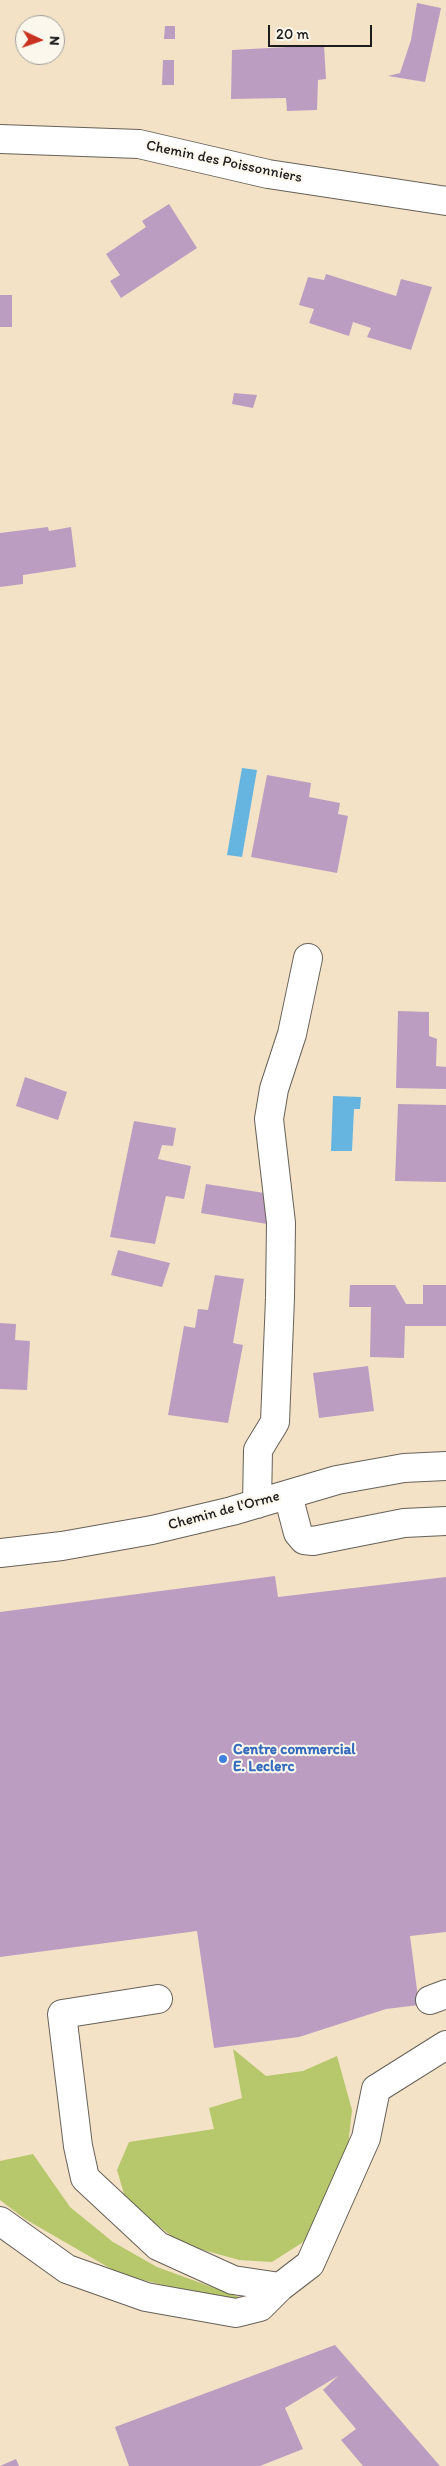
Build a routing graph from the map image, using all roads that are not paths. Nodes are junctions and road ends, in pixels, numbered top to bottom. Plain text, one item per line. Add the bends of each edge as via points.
1 (0, 139) edge
2 (446, 201) edge
3 (308, 958) dead end
4 (446, 1466) edge
5 (288, 1494) junction
6 (257, 1504) junction
7 (446, 1521) edge
8 (0, 1553) edge
9 (158, 2000) dead end
10 (446, 2045) edge
11 (0, 2221) edge
12 (280, 2287) junction

1 - 2 street, Chemin des Poissonniers via 140,144 268,174
3 - 6 street via 269,1119 280,1223 280,1298 275,1422 258,1450
4 - 5 street, Chemin de l'Orme via 404,1468 336,1480
5 - 6 street, Chemin de l'Orme
5 - 7 street via 298,1533 304,1540 404,1523
6 - 8 street, Chemin de l'Orme via 152,1530
9 - 12 street via 62,2014 85,2178 158,2246 233,2280
10 - 12 street via 376,2088 366,2138 310,2264
11 - 12 street via 67,2269 146,2297 236,2313 260,2307

